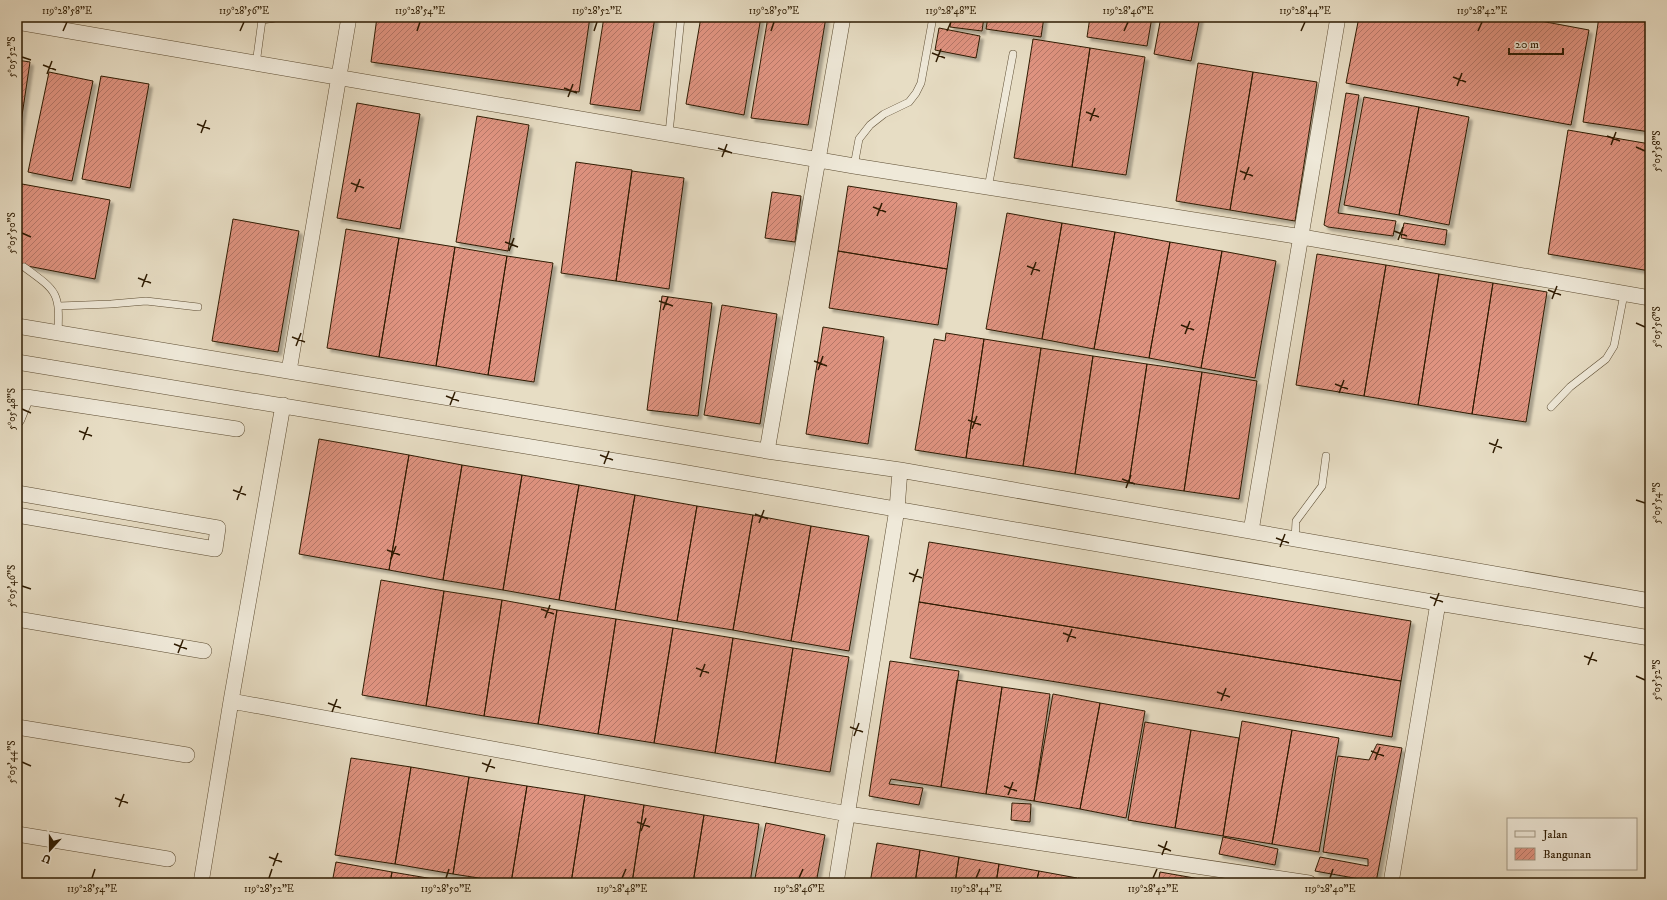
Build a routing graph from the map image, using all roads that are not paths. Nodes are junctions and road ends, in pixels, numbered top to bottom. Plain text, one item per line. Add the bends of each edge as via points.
1 (282, 17) edge
2 (349, 17) edge
3 (681, 17) edge
4 (843, 17) edge
5 (933, 17) edge
6 (1338, 17) edge
7 (259, 19) edge
8 (17, 22) edge
9 (1013, 54) dead end
10 (256, 64) junction
11 (339, 78) junction
12 (669, 133) junction
13 (819, 160) junction
14 (854, 166) junction
15 (988, 188) junction
16 (1302, 237) junction
17 (24, 267) dead end
18 (1624, 294) junction
19 (1650, 298) edge
20 (59, 306) junction
21 (198, 307) dead end
22 (17, 326) edge
23 (58, 333) junction
24 (17, 362) edge
25 (289, 372) junction
26 (283, 405) junction
27 (1551, 406) dead end
28 (17, 419) edge
29 (237, 429) dead end
30 (767, 452) junction
31 (1326, 456) dead end
32 (900, 470) junction
33 (17, 493) edge
34 (897, 509) junction
35 (17, 516) edge
36 (1251, 531) junction
37 (1295, 540) junction
38 (1650, 601) edge
39 (1438, 603) junction
40 (17, 619) edge
41 (1650, 638) edge
42 (204, 651) dead end
43 (230, 701) junction
44 (17, 727) edge
45 (186, 755) dead end
46 (848, 814) junction
47 (17, 834) edge
48 (168, 859) dead end
49 (201, 883) edge
50 (836, 883) edge
51 (1309, 883) edge
52 (1391, 883) edge

1 - 7 lane
2 - 11 street
3 - 12 lane
4 - 13 street
5 - 14 lane via 921,83 916,93 909,102 884,114 870,125 859,139
6 - 16 street
7 - 10 lane
8 - 10 street
9 - 15 lane
10 - 11 street
11 - 12 street
11 - 25 street
12 - 13 street
13 - 14 street
13 - 30 street
14 - 15 street
15 - 16 street
16 - 18 street
16 - 36 street
17 - 20 lane via 50,287 57,297
18 - 19 street
18 - 27 lane via 1614,346 1606,359 1570,387
20 - 21 lane via 146,300
20 - 23 lane
22 - 23 street
23 - 25 street
24 - 26 street
25 - 30 street
26 - 34 street
26 - 43 street
28 - 29 street via 26,397
30 - 32 street
31 - 37 lane via 1322,486 1296,521
32 - 34 street
32 - 36 street
33 - 35 street via 218,528 215,549
34 - 39 street
34 - 46 street
36 - 37 street
37 - 38 street
39 - 41 street
39 - 52 street
40 - 42 street
43 - 46 street
43 - 49 street
44 - 45 street
46 - 50 street
46 - 51 street
47 - 48 street

